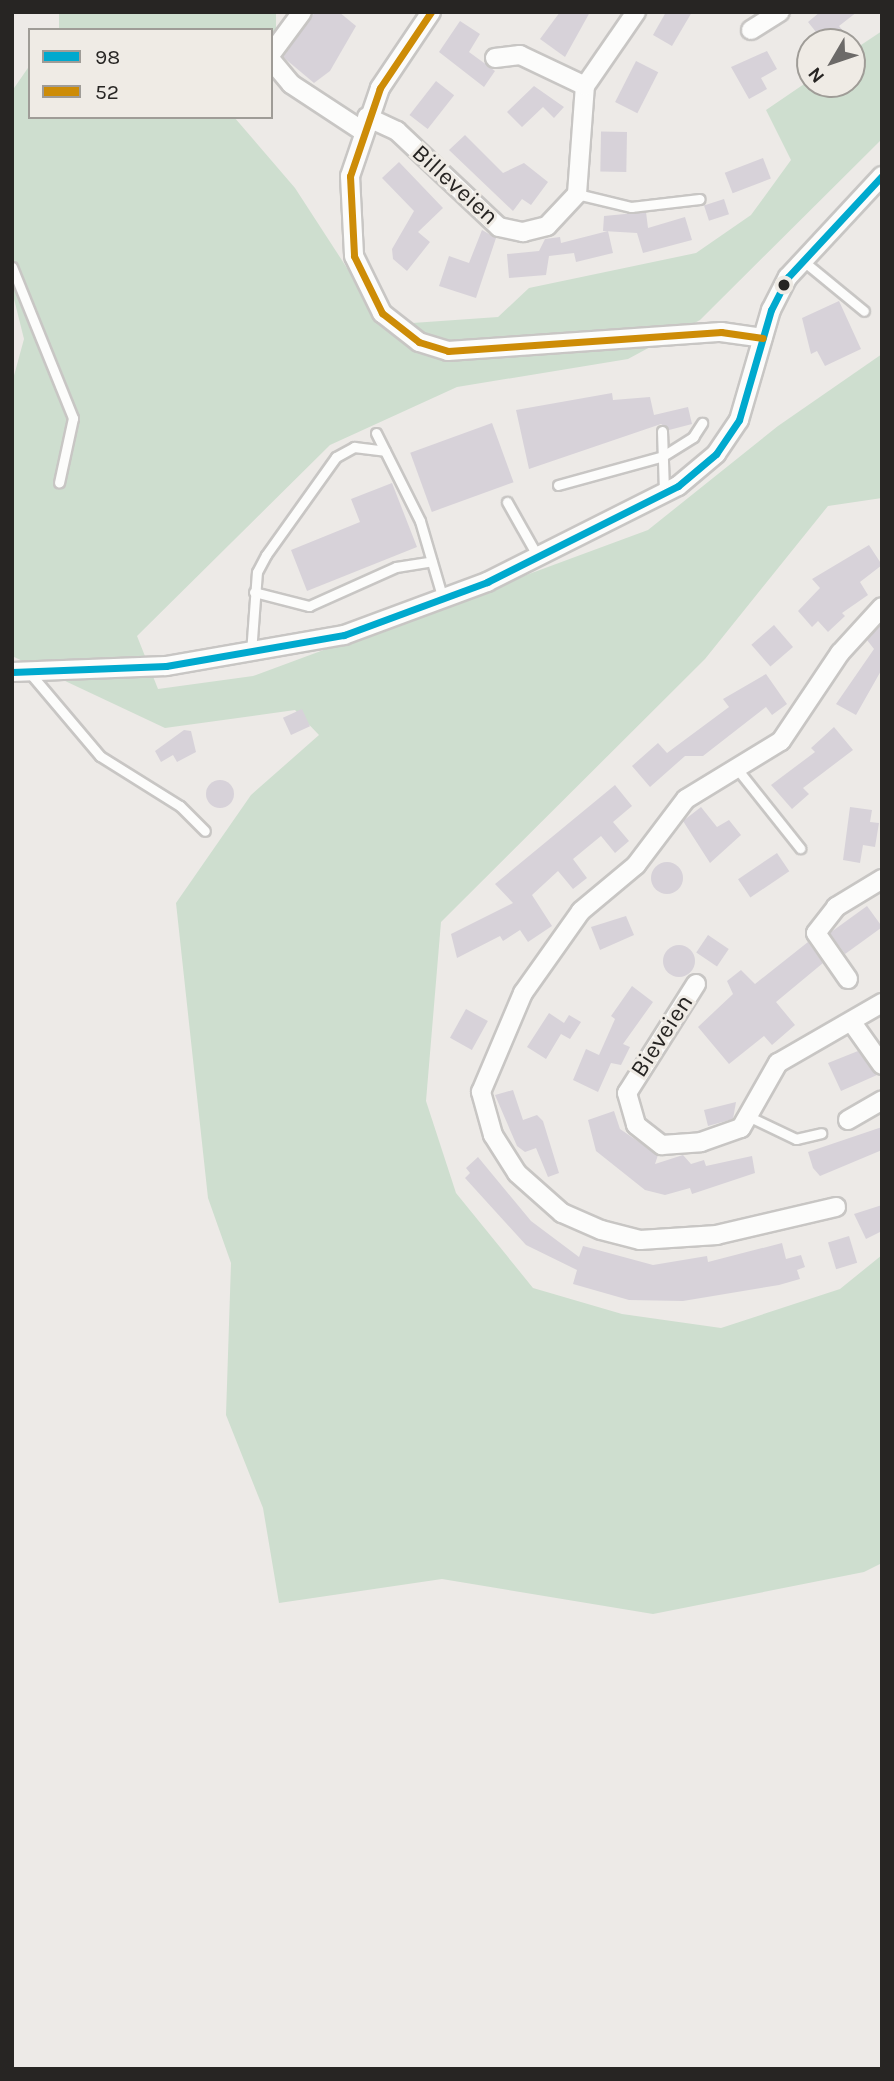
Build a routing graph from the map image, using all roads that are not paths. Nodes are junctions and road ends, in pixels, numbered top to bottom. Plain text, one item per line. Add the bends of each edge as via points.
1 (302, 12) edge
2 (431, 12) edge
3 (636, 12) edge
4 (780, 12) edge
5 (751, 30) dead end
6 (273, 51) edge
7 (495, 58) dead end
8 (273, 62) edge
9 (585, 86) junction
10 (364, 123) junction
11 (882, 176) edge
12 (577, 194) junction
13 (700, 199) dead end
14 (802, 260) junction
15 (12, 267) edge
16 (864, 311) dead end
17 (763, 338) junction
18 (702, 423) dead end
19 (662, 431) dead end
20 (376, 433) dead end
21 (385, 451) junction
22 (663, 456) junction
23 (59, 483) dead end
24 (558, 485) dead end
25 (664, 494) junction
26 (507, 502) dead end
27 (538, 557) junction
28 (432, 561) junction
29 (254, 592) junction
30 (443, 601) junction
31 (882, 607) edge
32 (251, 654) junction
33 (21, 672) edge
34 (738, 769) junction
35 (205, 831) dead end
36 (800, 848) dead end
37 (882, 879) edge
38 (848, 979) dead end
39 (696, 984) dead end
40 (882, 1003) edge
41 (853, 1024) junction
42 (882, 1065) edge
43 (882, 1100) edge
44 (752, 1118) junction
45 (848, 1120) dead end
46 (821, 1133) dead end
47 (836, 1207) dead end

1 - 6 street
2 - 10 street
3 - 9 street
4 - 5 street
7 - 9 street via 520,55
8 - 10 street, Billeveien via 301,92
9 - 12 street
10 - 12 street, Billeveien via 397,131 476,209 511,231 547,226
10 - 17 street via 350,176 354,256 382,313 419,342 481,352 721,332
11 - 14 street
12 - 13 lane via 631,207
14 - 16 lane
14 - 17 street via 779,293
15 - 23 lane via 73,418
17 - 25 street via 751,386 727,440
18 - 22 lane via 693,437
19 - 22 lane
20 - 21 lane
21 - 28 lane via 420,521
21 - 29 lane via 354,447 335,457 266,555
22 - 24 lane
22 - 25 lane
25 - 27 street
26 - 27 lane
27 - 30 street
28 - 29 lane via 396,567 309,606
28 - 30 lane
29 - 32 lane
30 - 32 street via 344,635
31 - 34 street via 840,653 781,741
32 - 33 street via 104,671
33 - 35 lane via 100,756 197,818
34 - 36 lane
34 - 47 street via 686,799 636,865 568,928 523,993 483,1081 483,1107 504,1156 534,1191 562,1213 614,1235 659,1240 717,1235
37 - 38 street via 836,907 816,933
39 - 44 street, Bieveien via 630,1084 630,1113 646,1137 662,1145 727,1135
40 - 41 street
41 - 42 street
41 - 44 street via 778,1063
43 - 45 street
44 - 46 lane via 796,1139

